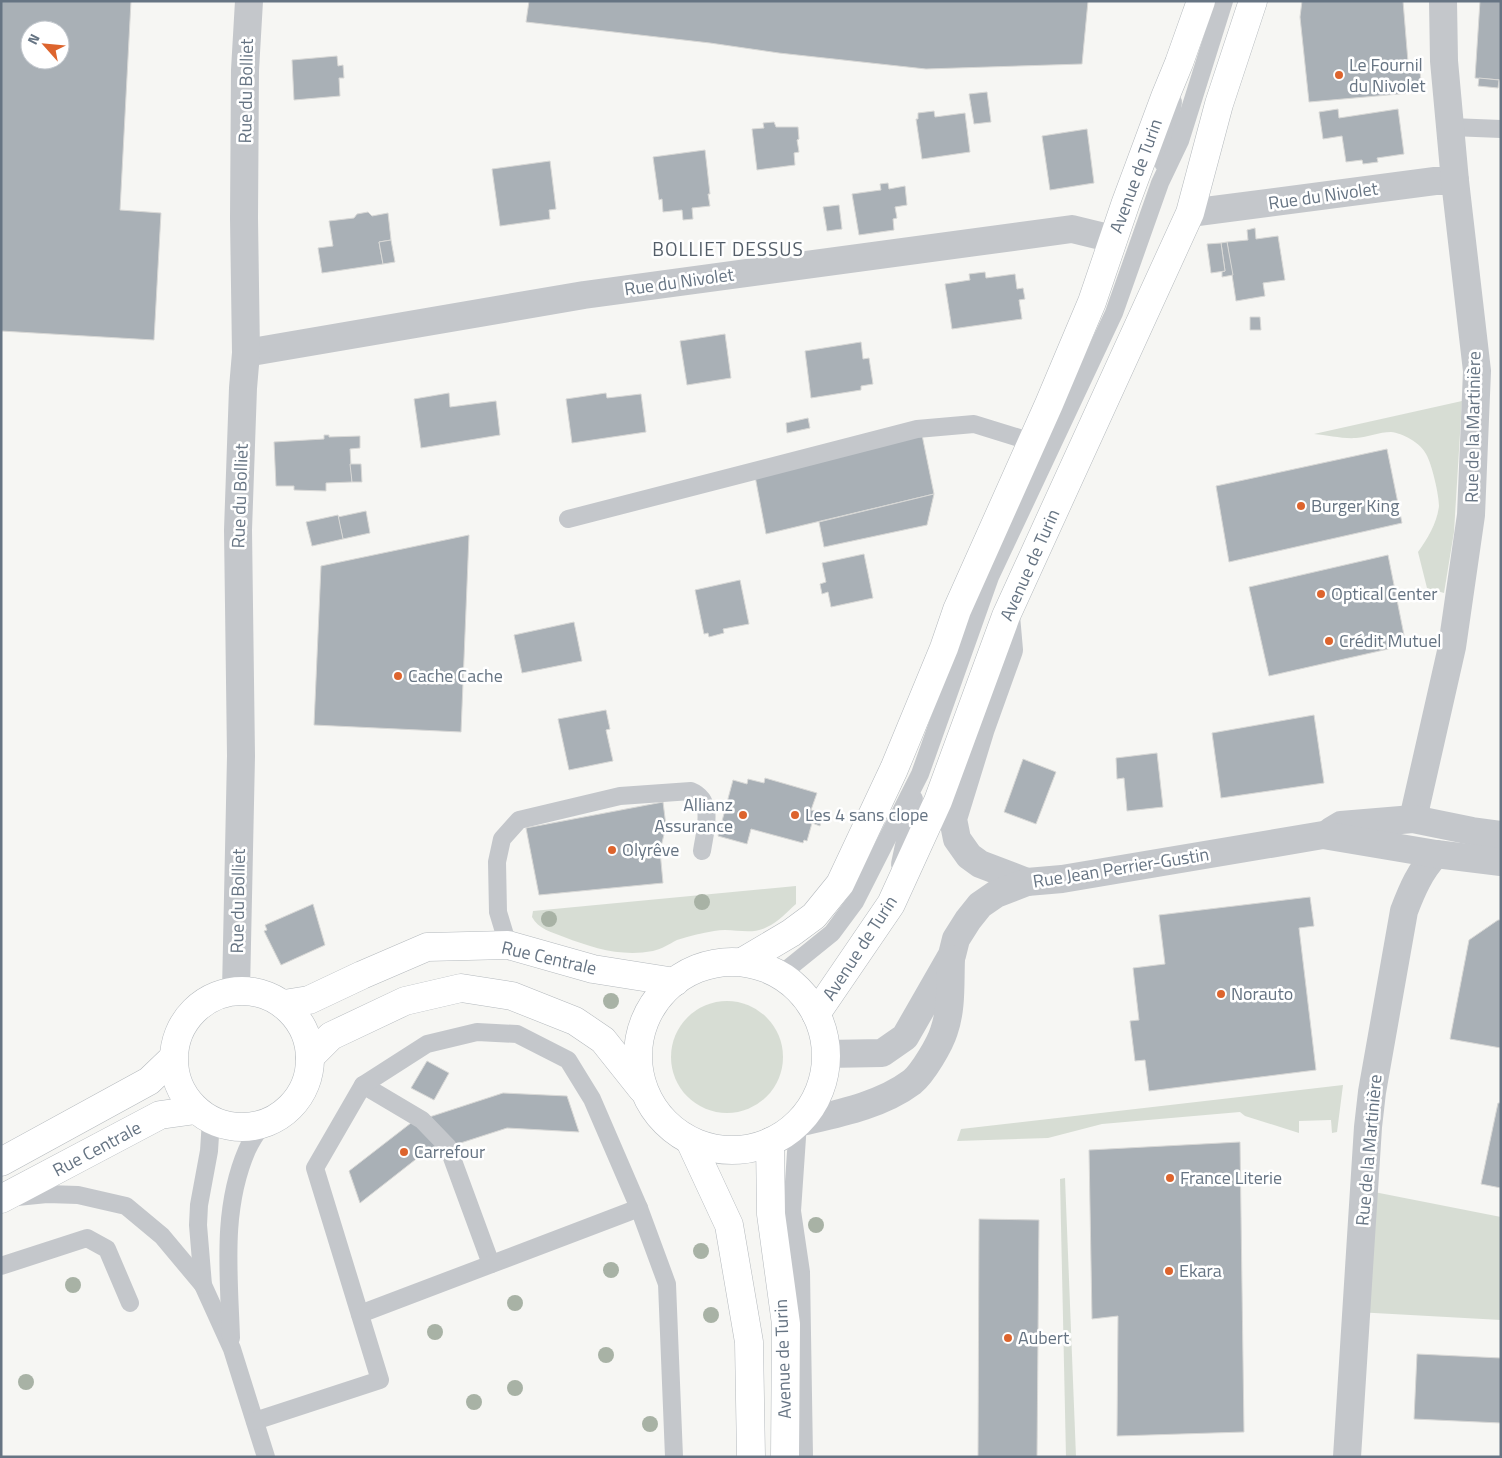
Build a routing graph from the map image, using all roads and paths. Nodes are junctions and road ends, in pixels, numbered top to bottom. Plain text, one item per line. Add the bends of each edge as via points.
1 (249, 1) edge
2 (1201, 1) edge
3 (1224, 1) edge
4 (1253, 1) edge
5 (1443, 1) edge
6 (1179, 64) junction
7 (1451, 127) junction
8 (1501, 128) edge
9 (1455, 181) junction
10 (1160, 183) junction
11 (1190, 213) junction
12 (1113, 239) junction
13 (246, 353) junction
14 (1032, 442) junction
15 (568, 519) dead end
16 (1006, 616) junction
17 (920, 774) junction
18 (1413, 819) junction
19 (1472, 831) junction
20 (1323, 835) junction
21 (1501, 835) edge
22 (702, 851) dead end
23 (1436, 854) junction
24 (1501, 862) edge
25 (1027, 882) junction
26 (891, 904) junction
27 (508, 945) junction
28 (952, 955) junction
29 (742, 962) junction
30 (780, 975) junction
31 (675, 982) junction
32 (236, 990) junction
33 (284, 1004) junction
34 (816, 1014) junction
35 (826, 1054) junction
36 (310, 1057) junction
37 (173, 1058) junction
38 (363, 1086) junction
39 (645, 1092) junction
40 (204, 1115) junction
41 (798, 1123) junction
42 (262, 1124) junction
43 (690, 1141) junction
44 (770, 1142) junction
45 (1, 1162) edge
46 (2, 1198) edge
47 (640, 1208) junction
48 (491, 1264) junction
49 (1, 1266) edge
50 (203, 1284) junction
51 (130, 1303) dead end
52 (360, 1314) junction
53 (232, 1349) junction
54 (255, 1421) junction
55 (266, 1457) edge
56 (674, 1457) edge
57 (751, 1457) edge
58 (785, 1457) edge
59 (804, 1457) edge
60 (1347, 1457) edge

1 - 13 street, Rue du Bolliet via 244,199
2 - 6 main road, Avenue de Turin
3 - 10 lane via 1180,141
4 - 11 main road, Avenue de Turin via 1219,104
5 - 7 street, Rue de la Martinière via 1444,61
6 - 10 lane
6 - 12 main road, Avenue de Turin
7 - 8 lane
7 - 9 street, Rue de la Martinière
9 - 11 street, Rue du Nivolet via 1436,180
9 - 18 street, Rue de la Martinière via 1477,372 1471,514 1452,647
10 - 17 lane via 1114,313 990,578
11 - 16 main road, Avenue de Turin
12 - 13 street, Rue du Nivolet via 1072,229 1062,230 584,295
12 - 14 main road, Avenue de Turin via 1092,302
13 - 32 street, Rue du Bolliet via 238,530 241,756
14 - 15 lane via 974,424 917,429
14 - 29 main road, Avenue de Turin via 957,610 894,769 840,884 814,916
16 - 25 street via 1009,650 953,819 957,839 969,856 980,864
16 - 26 main road, Avenue de Turin via 938,801
17 - 26 lane
17 - 30 lane via 855,902 832,933
18 - 19 street, Rue Jean Perrier-Gustin
18 - 20 street, Rue Jean Perrier-Gustin via 1340,825
19 - 21 street, Rue Jean Perrier-Gustin
19 - 23 street
20 - 23 street, Rue Jean Perrier-Gustin
20 - 25 street, Rue Jean Perrier-Gustin via 1062,879
22 - 27 lane via 707,821 705,804 700,795 690,791 620,796 519,820 502,839 497,862 498,912
23 - 24 street, Rue Jean Perrier-Gustin
23 - 60 street, Rue de la Martinière via 1428,862 1404,911 1372,1092
25 - 28 street, Rue Jean Perrier-Gustin via 996,894 980,905 956,939
26 - 34 main road, Avenue de Turin
27 - 31 main road, Rue Centrale via 593,969
27 - 33 main road, Rue Centrale via 427,947 309,1000
28 - 35 street, Rue Jean Perrier-Gustin via 905,1037 882,1053
28 - 41 street, Rue Jean Perrier-Gustin via 950,1005 944,1030 936,1050 913,1081 886,1098
29 - 30 main road
29 - 31 main road via 718,963 695,970
30 - 34 main road via 801,992
31 - 39 main road via 654,1004 641,1032 638,1063
32 - 33 main road via 253,991
32 - 37 main road via 216,995 199,1005 177,1038
33 - 36 main road via 298,1019 307,1037
34 - 35 main road
35 - 41 main road via 823,1079 814,1103
36 - 39 main road via 331,1036 405,1001 460,988 512,996 575,1021 603,1040
36 - 42 main road via 302,1091 292,1105 278,1117
37 - 40 main road via 176,1077 184,1095
37 - 45 main road, Rue Centrale via 149,1081
38 - 47 lane via 427,1044 477,1032 517,1034 568,1060 592,1099
38 - 48 lane via 422,1120 448,1147
38 - 52 lane via 315,1168
39 - 43 main road via 656,1112
40 - 42 main road via 228,1126
40 - 46 main road, Rue Centrale via 160,1115
40 - 50 lane via 209,1151 198,1224
41 - 44 main road
41 - 59 lane via 792,1210 801,1272
42 - 53 lane via 247,1149 235,1184 230,1218
43 - 44 main road via 716,1149 743,1150
43 - 57 main road, Avenue de Turin via 729,1225 749,1342
44 - 58 main road, Avenue de Turin via 771,1214 786,1324
46 - 50 lane via 78,1195 126,1206 162,1236
47 - 48 lane
47 - 56 lane via 667,1284
48 - 52 lane
49 - 51 lane via 87,1238 107,1249
50 - 53 lane
52 - 54 lane via 380,1380
53 - 54 lane
54 - 55 lane

